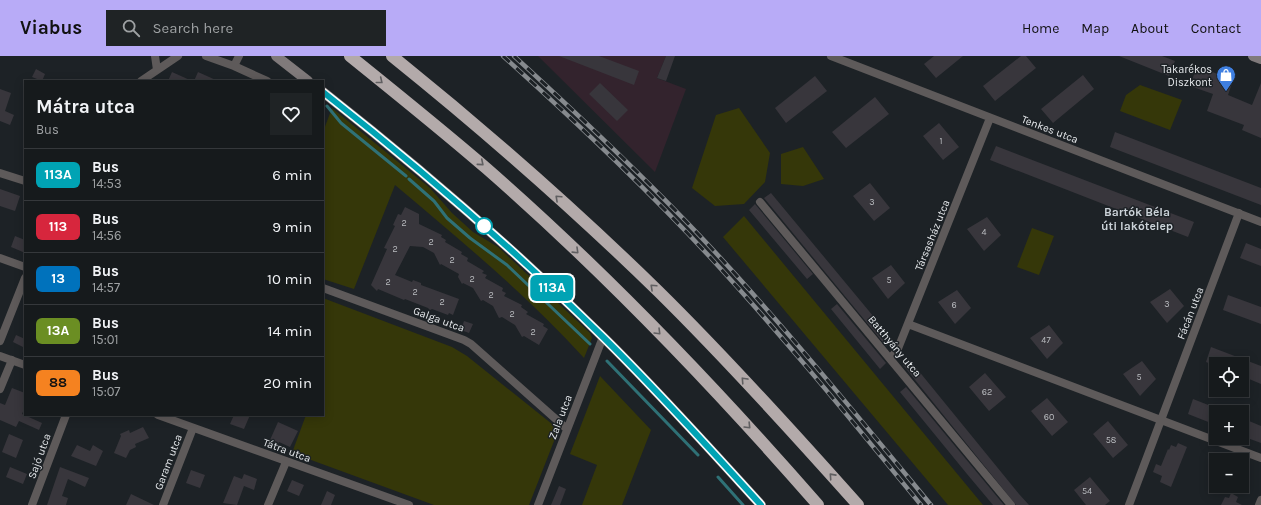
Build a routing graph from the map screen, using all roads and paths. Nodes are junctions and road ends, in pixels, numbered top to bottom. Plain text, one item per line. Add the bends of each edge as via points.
1 (155, 56) edge
2 (178, 56) edge
3 (206, 56) edge
4 (239, 56) edge
5 (276, 56) edge
6 (350, 56) edge
7 (392, 56) edge
8 (831, 56) edge
9 (1253, 56) edge
10 (1261, 59) edge
11 (234, 66) junction
12 (156, 70) junction
13 (142, 80) edge
14 (265, 80) edge
15 (307, 80) edge
16 (324, 93) edge
17 (990, 118) junction
18 (0, 173) edge
19 (24, 181) edge
20 (760, 202) dead end
21 (1239, 213) junction
22 (1261, 222) edge
23 (0, 258) edge
24 (24, 267) edge
25 (24, 281) edge
26 (324, 288) edge
27 (908, 324) junction
28 (603, 337) junction
29 (0, 341) edge
30 (0, 356) edge
31 (890, 358) junction
32 (12, 360) junction
33 (24, 365) edge
34 (0, 389) edge
35 (66, 416) edge
36 (161, 416) edge
37 (1162, 420) junction
38 (193, 428) junction
39 (567, 429) junction
40 (1261, 458) edge
41 (286, 462) junction
42 (1261, 500) edge
43 (32, 505) edge
44 (163, 505) edge
45 (268, 505) edge
46 (410, 505) edge
47 (538, 505) edge
48 (761, 505) edge
49 (818, 505) edge
50 (858, 505) edge
51 (1011, 505) edge
52 (1129, 505) edge
53 (1259, 505) edge

1 - 12 street
2 - 12 street
3 - 11 street
4 - 11 street
5 - 15 street
6 -> 49 highway via 486,168 580,255 763,442
50 -> 7 highway via 744,380 657,290 550,190
8 - 17 street, Tenkes utca
9 - 10 street
11 - 14 street
12 - 13 street
16 - 28 street via 483,225
17 - 21 street, Tenkes utca
17 - 27 street, Társasház utca
18 - 19 street
20 - 31 street, Batthyány utca
21 - 22 street, Tenkes utca
21 - 37 street, Fácán utca
23 - 24 street
25 - 29 street
26 - 39 street, Galga utca via 471,344
27 - 31 street, Társasház utca via 897,351
27 - 37 street
28 - 39 street, Zala utca
28 - 48 street
30 - 32 street
31 - 51 street, Batthyány utca
32 - 33 street
32 - 34 street
35 - 43 street, Sajó utca
36 - 38 street, Tátra utca
37 - 40 street
37 - 52 street
38 - 41 street, Tátra utca
38 - 44 street, Garam utca
39 - 47 street, Zala utca
41 - 45 street
41 - 46 street, Tátra utca
42 - 53 street

